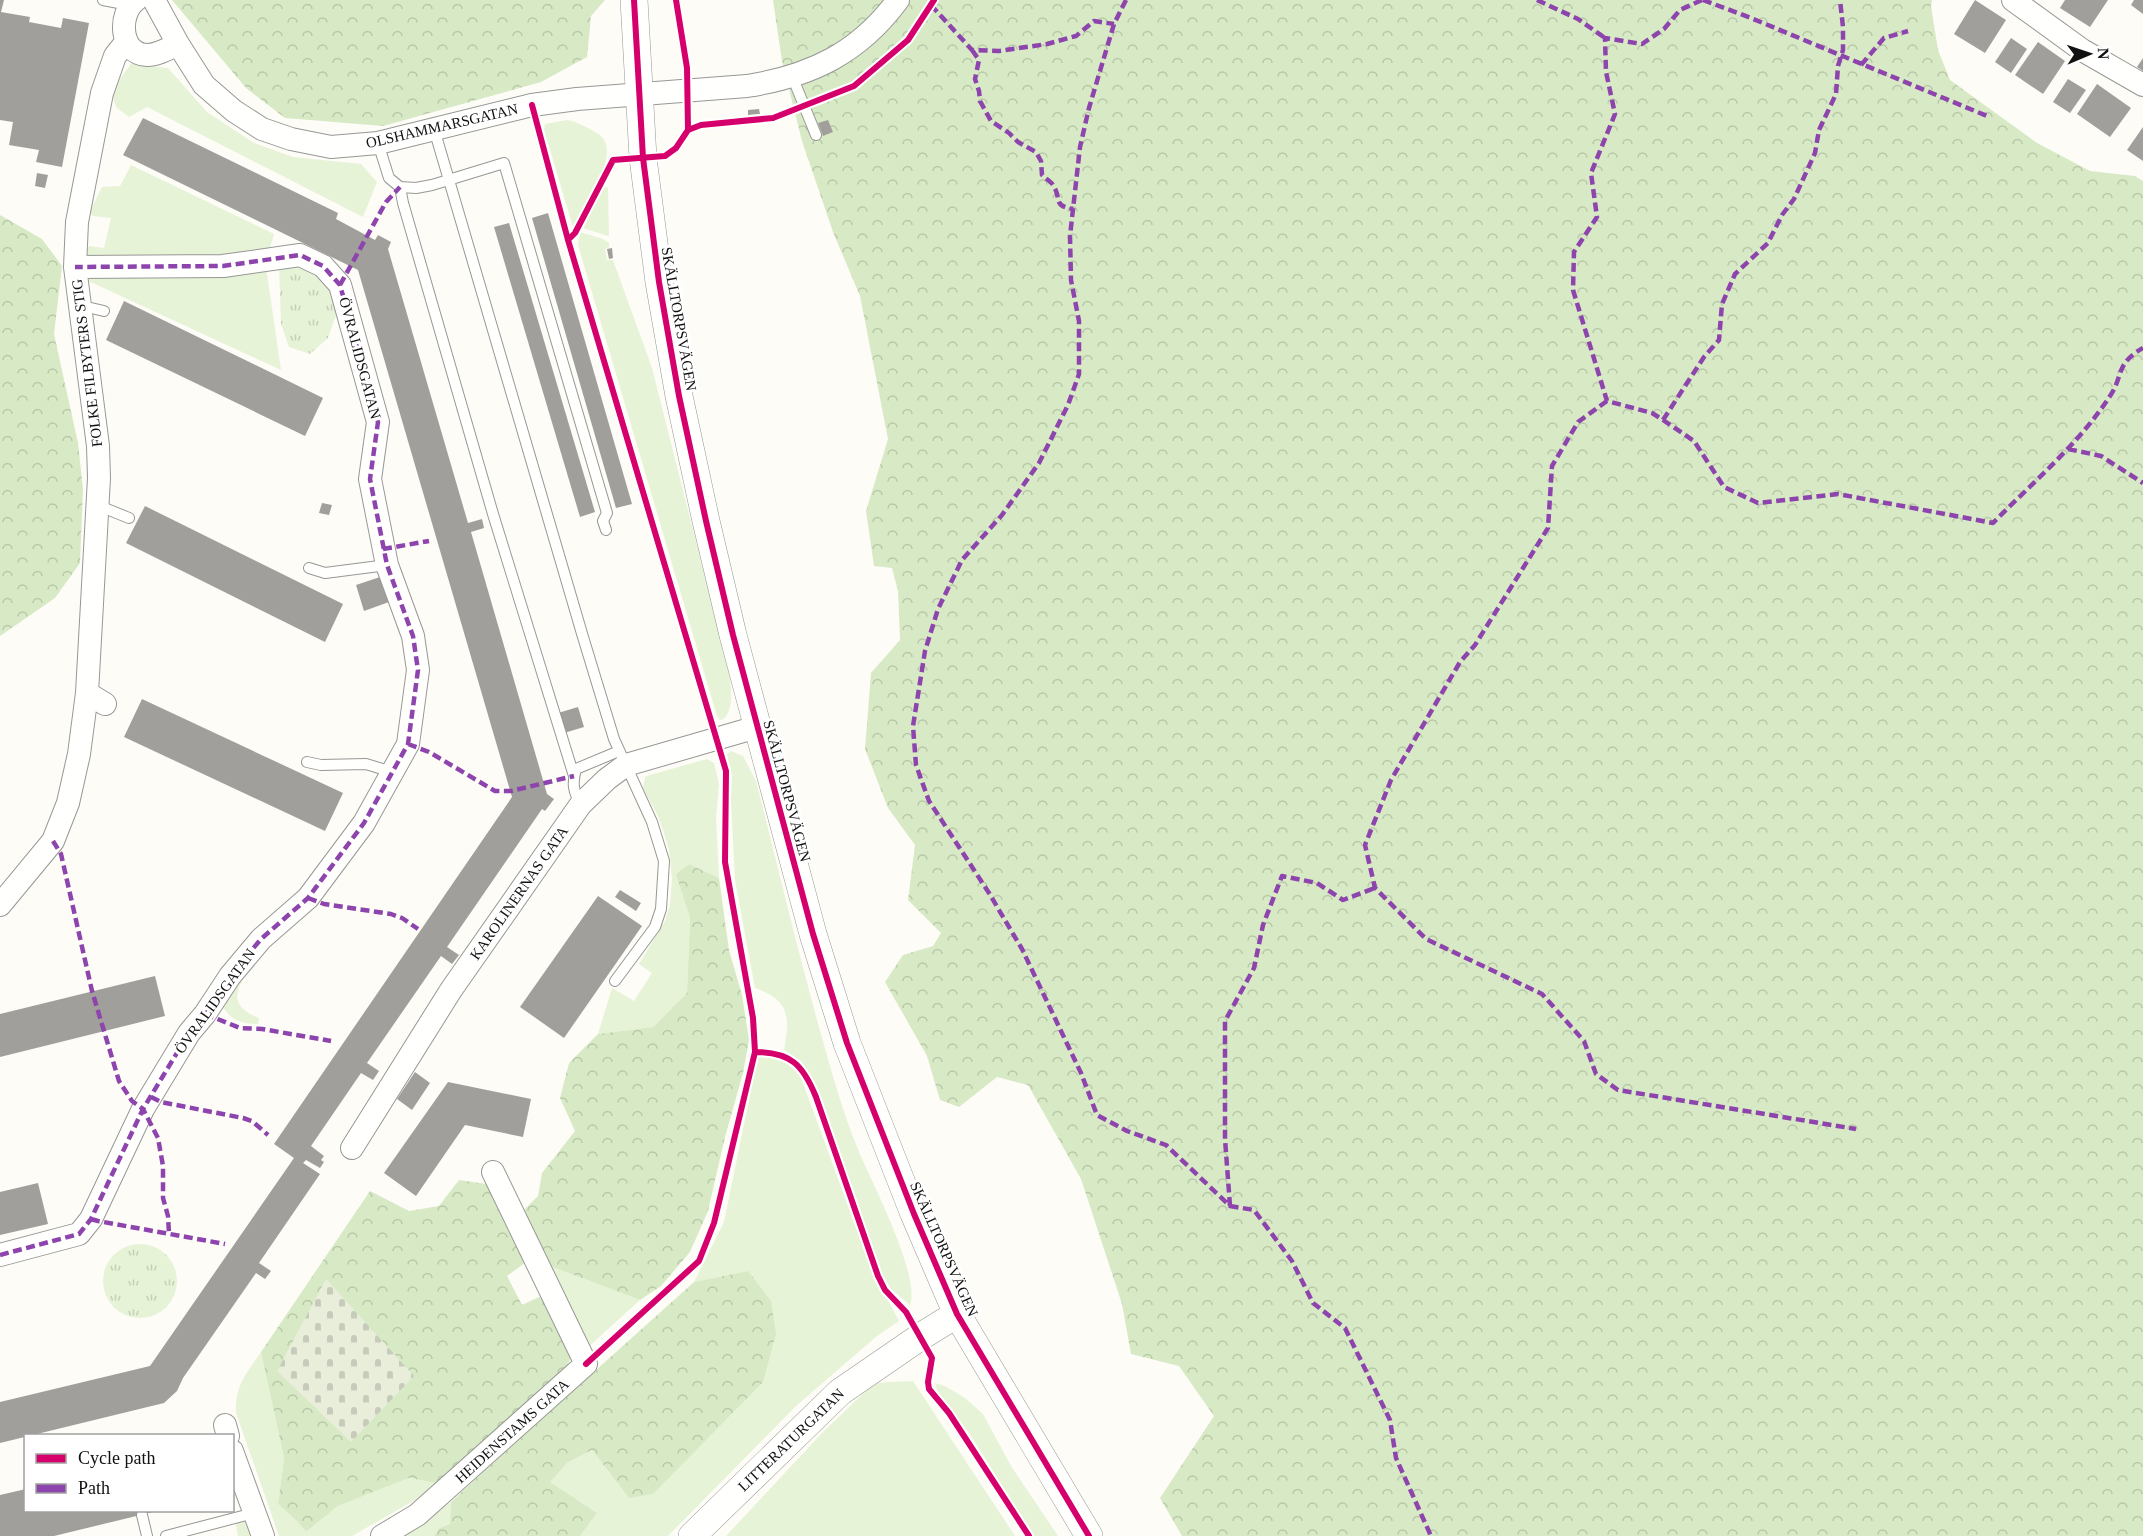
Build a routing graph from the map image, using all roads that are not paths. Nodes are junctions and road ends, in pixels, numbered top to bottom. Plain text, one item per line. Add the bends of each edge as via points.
1 (103, 0) edge
2 (154, 0) edge
3 (634, 0) edge
4 (898, 0) edge
5 (2013, 0) edge
6 (133, 3) edge
7 (126, 42) junction
8 (178, 44) junction
9 (792, 76) junction
10 (2143, 85) edge
11 (638, 95) junction
12 (434, 129) junction
13 (816, 135) dead end
14 (378, 143) junction
15 (449, 179) junction
16 (400, 187) junction
17 (75, 267) junction
18 (80, 309) junction
19 (104, 311) dead end
20 (97, 505) junction
21 (129, 518) dead end
22 (606, 530) dead end
23 (387, 565) junction
24 (309, 568) dead end
25 (757, 728) junction
26 (622, 758) junction
27 (307, 762) dead end
28 (392, 772) junction
29 (574, 776) junction
30 (581, 804) junction
31 (0, 905) edge
32 (615, 981) dead end
33 (352, 1149) dead end
34 (493, 1172) dead end
35 (0, 1255) edge
36 (957, 1314) junction
37 (234, 1460) edge
38 (254, 1513) junction
39 (142, 1515) dead end
40 (147, 1536) edge
41 (166, 1536) edge
42 (263, 1536) edge
43 (381, 1536) edge
44 (692, 1536) edge
45 (1089, 1536) edge

1 - 6 lane
2 - 8 street, OLSHAMMARSGATAN
3 - 11 street, SKÄLLTORPSVÄGEN
4 - 9 street, OLSHAMMARSGATAN via 849,49 827,63
5 - 10 street via 2082,50
6 - 7 street via 125,18
7 - 8 street via 146,55
7 - 17 street, FOLKE FILBYTERS STIG via 115,56 102,93 77,222
8 - 14 street, OLSHAMMARSGATAN via 204,85 261,129 331,147
9 - 11 street, OLSHAMMARSGATAN via 747,86
9 - 13 lane
11 - 12 street, OLSHAMMARSGATAN via 532,105
11 - 25 street, SKÄLLTORPSVÄGEN via 658,282 677,386
12 - 14 street, OLSHAMMARSGATAN
12 - 15 lane
14 - 16 lane via 389,178
15 - 16 lane via 416,188
15 - 22 lane via 504,163 607,513 603,520
15 - 26 lane via 579,626
16 - 29 lane via 493,514
17 - 18 street, FOLKE FILBYTERS STIG
17 - 23 street, ÖVRALIDSGATAN via 223,266 300,255 323,266 340,285 378,422 370,479
18 - 19 lane
18 - 20 street, FOLKE FILBYTERS STIG via 98,446
20 - 21 lane
20 - 31 street, FOLKE FILBYTERS STIG via 96,698 60,825 48,847
23 - 24 lane via 325,573
23 - 28 street, ÖVRALIDSGATAN via 413,636 418,670 408,744
25 - 26 street, KAROLINERNAS GATA
25 - 36 street, SKÄLLTORPSVÄGEN via 847,1043
26 - 29 lane via 580,766
26 - 30 street, KAROLINERNAS GATA
26 - 32 lane via 660,842 664,888 655,927
27 - 28 lane via 366,764
28 - 35 street, ÖVRALIDSGATAN via 364,823 308,898 261,939 189,1033 142,1109 91,1219 79,1234
29 - 30 lane via 573,786
30 - 33 street, KAROLINERNAS GATA via 451,990
34 - 43 street, HEIDENSTAMS GATA via 586,1364 434,1501
36 - 44 street, LITTERATURGATAN via 840,1392
36 - 45 street, SKÄLLTORPSVÄGEN
37 - 38 street
38 - 41 lane
38 - 42 street
39 - 40 lane

